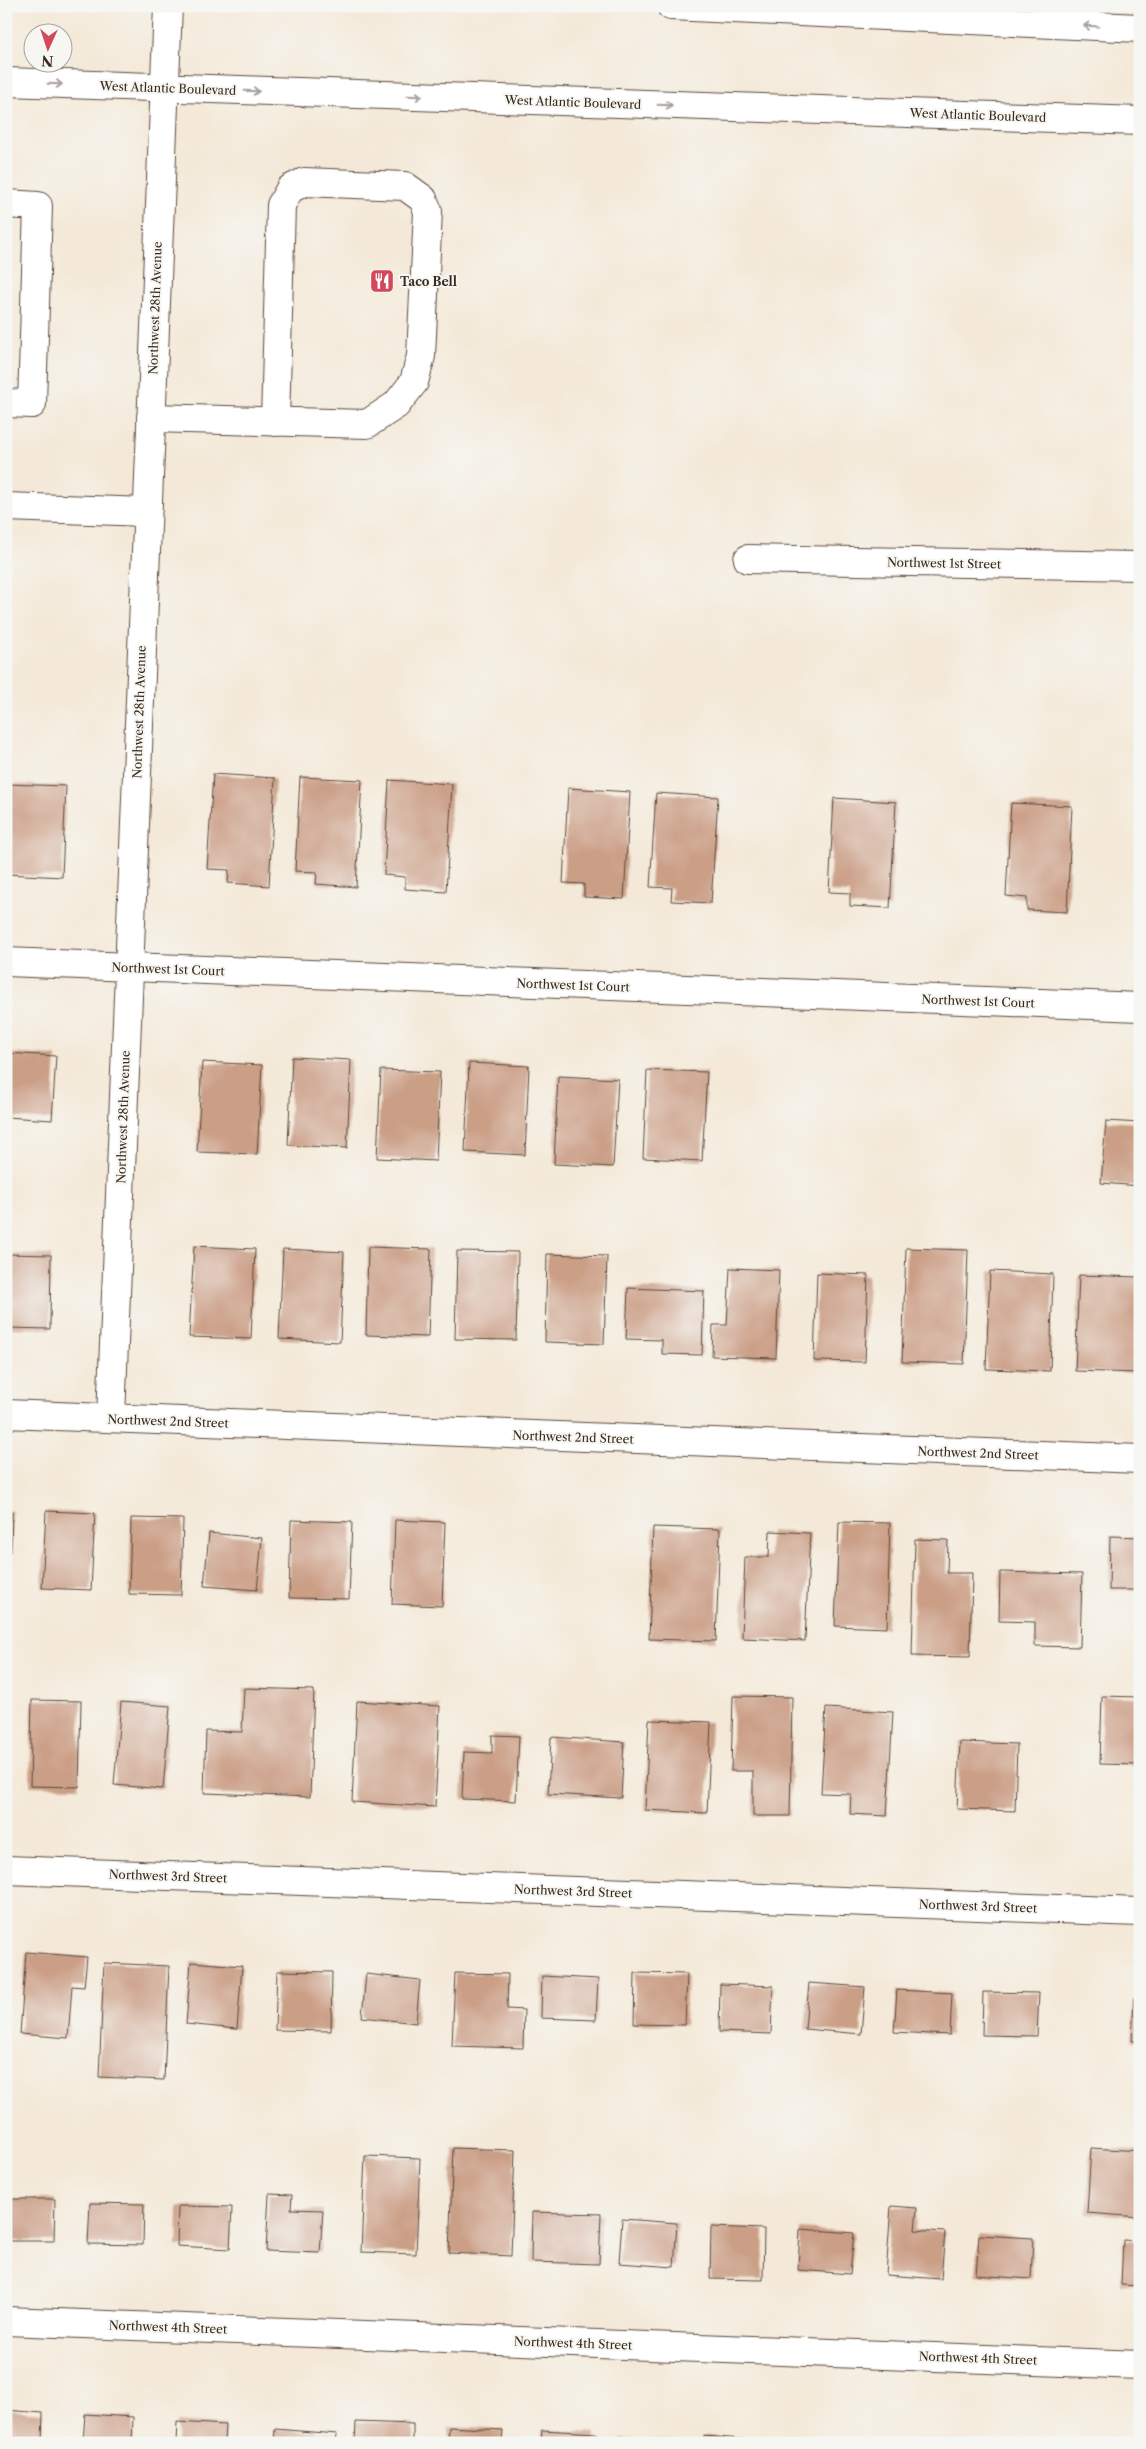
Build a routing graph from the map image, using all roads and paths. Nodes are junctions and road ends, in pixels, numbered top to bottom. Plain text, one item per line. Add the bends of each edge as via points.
1 (168, 6) edge
2 (671, 6) edge
3 (1140, 28) edge
4 (6, 82) edge
5 (164, 88) junction
6 (1140, 121) edge
7 (6, 204) edge
8 (6, 403) edge
9 (151, 418) junction
10 (275, 422) junction
11 (6, 507) edge
12 (147, 512) junction
13 (748, 559) dead end
14 (1140, 566) edge
15 (6, 962) edge
16 (128, 967) junction
17 (1140, 1007) edge
18 (6, 1414) edge
19 (111, 1418) junction
20 (1140, 1459) edge
21 (6, 1870) edge
22 (1140, 1912) edge
23 (6, 2321) edge
24 (1140, 2365) edge

1 - 5 street, Northwest 28th Avenue
3 -> 2 street
4 -> 5 street, West Atlantic Boulevard
5 -> 6 street, West Atlantic Boulevard
5 - 9 street, Northwest 28th Avenue
7 - 8 street via 38,206 32,404
9 - 10 street
9 - 12 street, Northwest 28th Avenue
10 - 10 street via 367,424 396,405 414,382 422,356 428,211 423,199 405,186 304,182 290,189 281,205
11 - 12 street
12 - 16 street, Northwest 28th Avenue
13 - 14 street, Northwest 1st Street
15 - 16 street, Northwest 1st Court
16 - 17 street, Northwest 1st Court
16 - 19 street, Northwest 28th Avenue
18 - 19 street, Northwest 2nd Street
19 - 20 street, Northwest 2nd Street
21 - 22 street, Northwest 3rd Street
23 - 24 street, Northwest 4th Street

